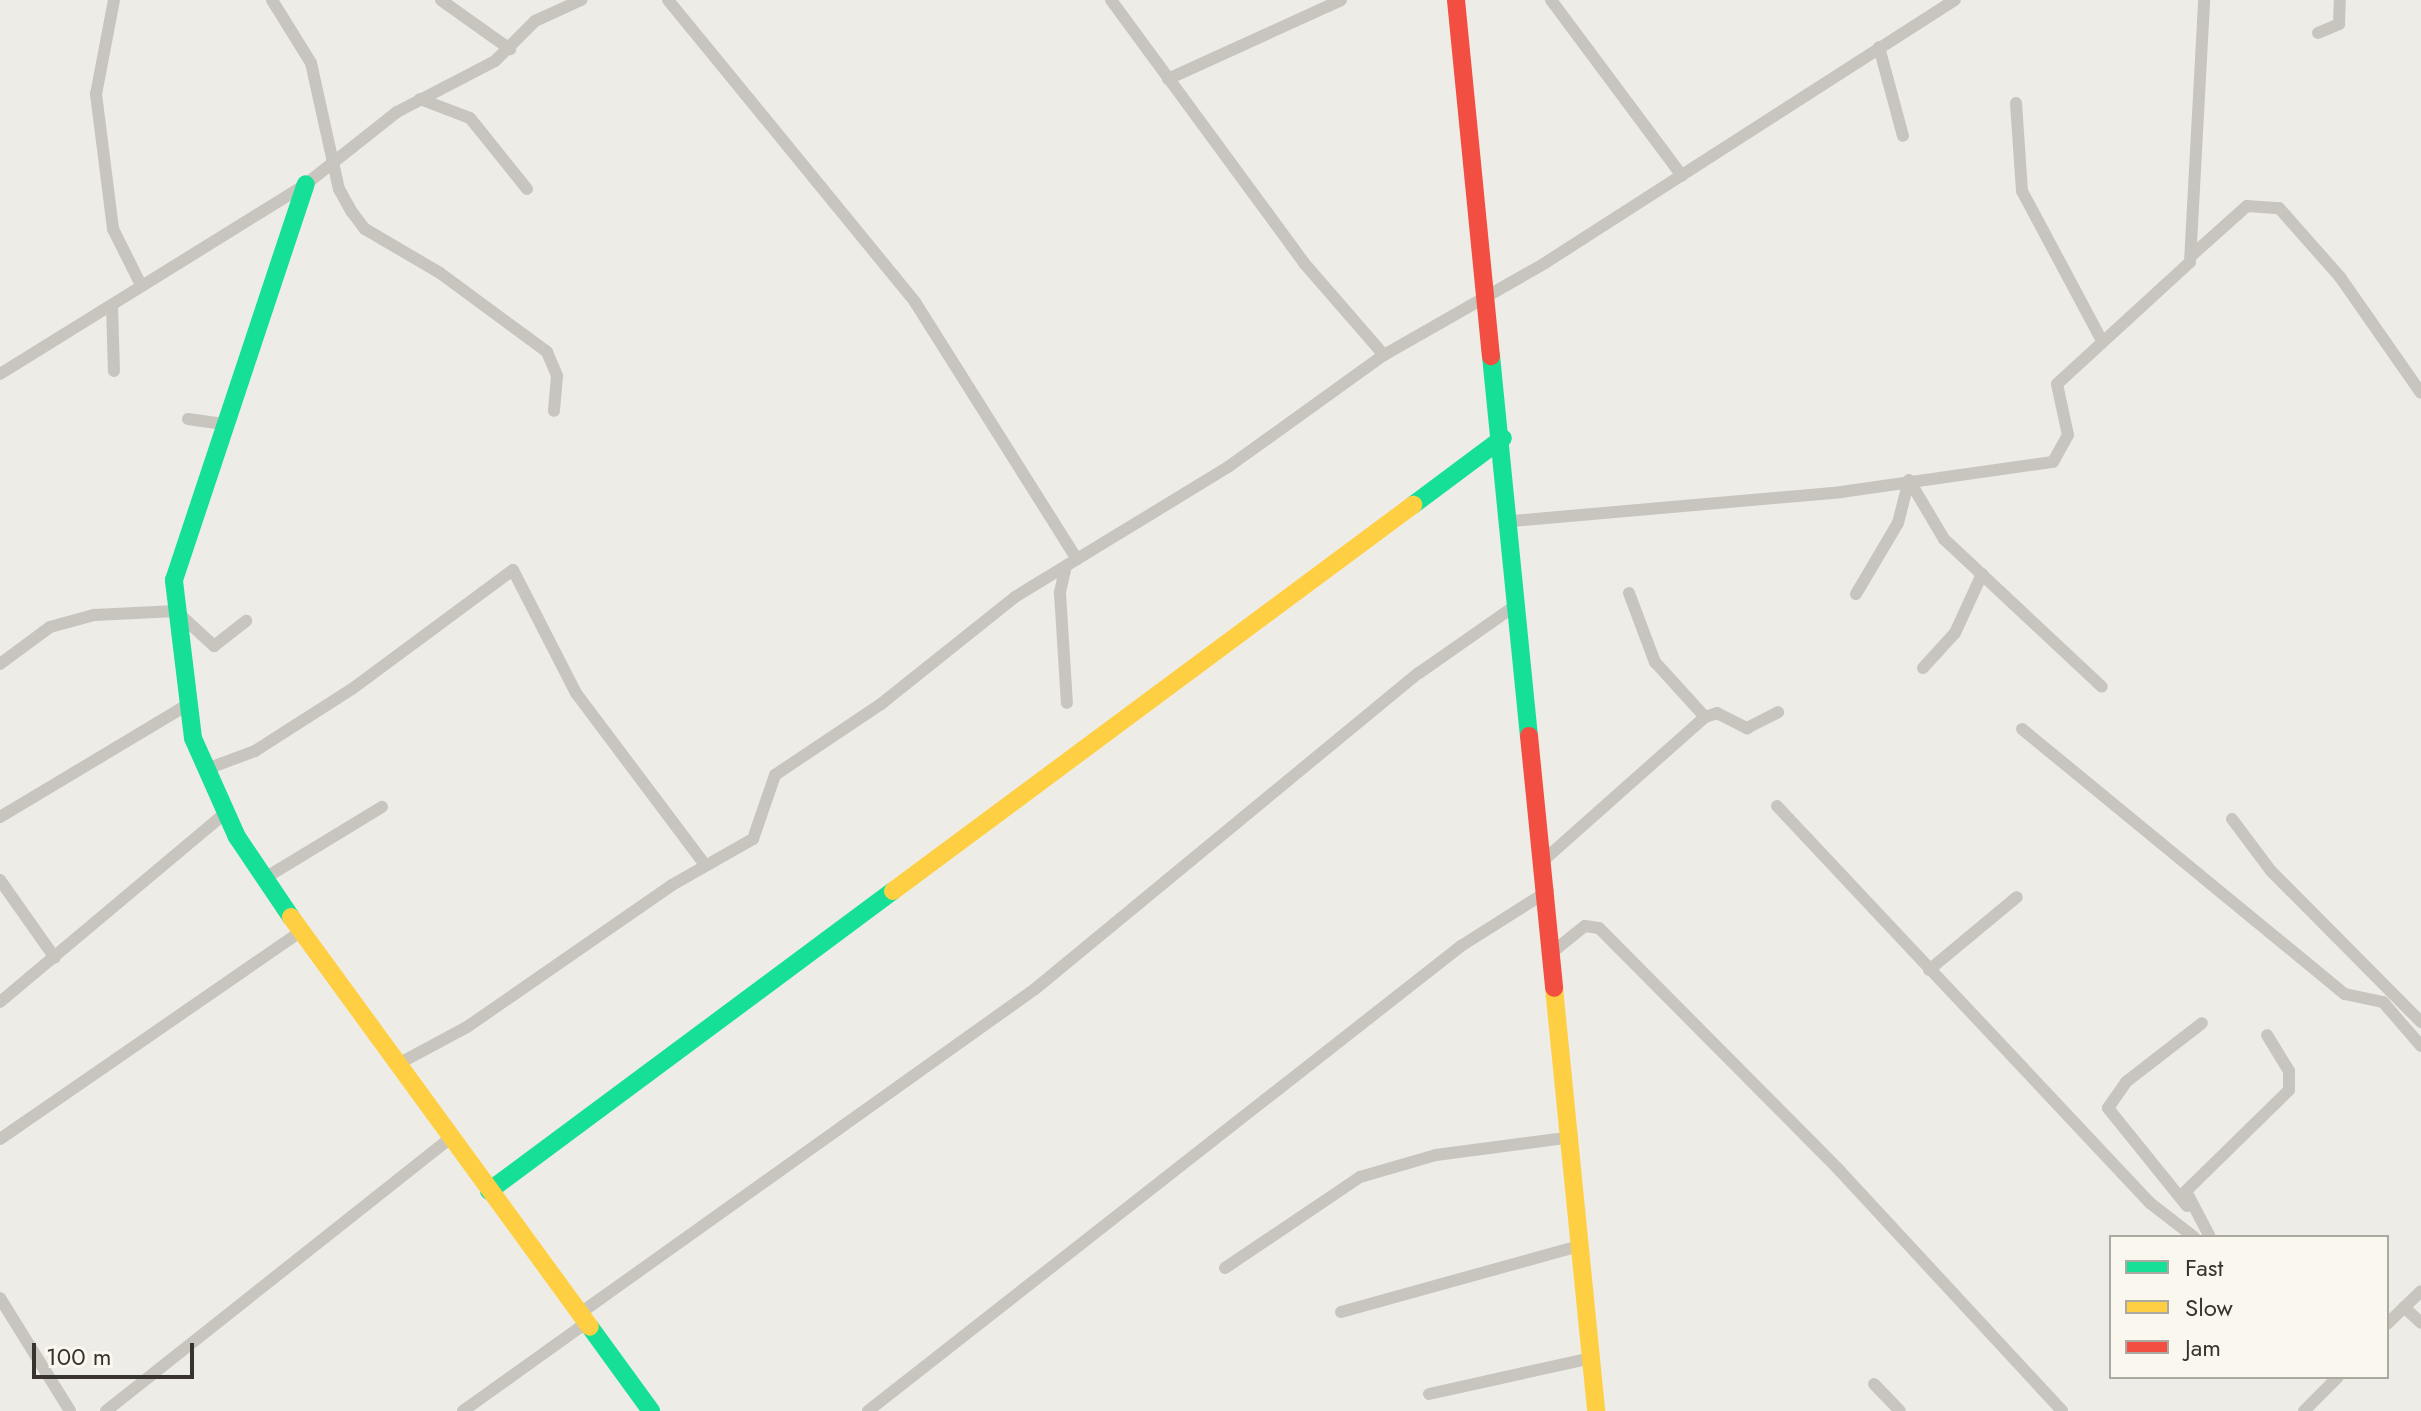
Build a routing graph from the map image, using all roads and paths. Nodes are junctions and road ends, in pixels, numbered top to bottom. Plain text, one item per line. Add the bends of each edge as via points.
1 (114, 0) edge
2 (272, 0) edge
3 (441, 0) edge
4 (581, 0) edge
5 (668, 0) edge
6 (1111, 0) edge
7 (1341, 0) edge
8 (1456, 0) edge
9 (1551, 0) edge
10 (1955, 0) edge
11 (2204, 0) edge
12 (2340, 0) edge
13 (2318, 33) dead end
14 (1879, 47) junction
15 (510, 49) junction
16 (1168, 79) junction
17 (420, 99) junction
18 (2016, 103) dead end
19 (1903, 136) dead end
20 (333, 157) junction
21 (1682, 176) junction
22 (306, 184) junction
23 (527, 189) dead end
24 (2191, 256) junction
25 (141, 285) junction
26 (1488, 289) junction
27 (112, 305) junction
28 (2102, 341) junction
29 (1384, 355) junction
30 (114, 371) dead end
31 (0, 374) edge
32 (2421, 393) edge
33 (554, 411) dead end
34 (188, 419) dead end
35 (224, 424) junction
36 (1503, 438) junction
37 (1909, 480) junction
38 (1512, 521) junction
39 (1072, 562) junction
40 (1982, 574) junction
41 (1629, 593) dead end
42 (1856, 594) dead end
43 (1516, 605) junction
44 (176, 611) junction
45 (246, 621) dead end
46 (0, 664) edge
47 (1923, 668) dead end
48 (2102, 687) dead end
49 (1067, 703) dead end
50 (189, 704) junction
51 (1778, 712) dead end
52 (1705, 717) junction
53 (2022, 729) dead end
54 (204, 770) junction
55 (1777, 806) dead end
56 (382, 807) dead end
57 (224, 814) junction
58 (0, 817) edge
59 (2232, 819) dead end
60 (1545, 859) junction
61 (705, 865) junction
62 (265, 878) junction
63 (0, 880) edge
64 (1548, 891) junction
65 (2017, 897) dead end
66 (301, 931) junction
67 (1555, 950) junction
68 (55, 958) junction
69 (1929, 970) junction
70 (0, 1002) edge
71 (2421, 1022) edge
72 (2202, 1023) dead end
73 (2267, 1035) dead end
74 (2421, 1046) edge
75 (398, 1064) junction
76 (1572, 1137) junction
77 (451, 1138) junction
78 (0, 1139) edge
79 (489, 1191) junction
80 (2187, 1206) junction
81 (2191, 1235) edge
82 (2209, 1235) edge
83 (1579, 1246) junction
84 (1225, 1268) dead end
85 (2421, 1291) edge
86 (0, 1298) edge
87 (2404, 1307) junction
88 (1341, 1312) dead end
89 (582, 1319) junction
90 (2389, 1322) edge
91 (2421, 1323) edge
92 (1591, 1358) junction
93 (2335, 1379) edge
94 (1874, 1384) dead end
95 (1429, 1394) dead end
96 (70, 1411) edge
97 (106, 1411) edge
98 (463, 1411) edge
99 (651, 1411) edge
100 (868, 1411) edge
101 (1596, 1411) edge
102 (1900, 1411) edge
103 (2062, 1411) edge
104 (2304, 1411) edge

1 - 25 street via 96,94 113,229
2 - 20 street via 311,63
3 - 15 street
4 - 15 street via 535,21
5 - 39 street via 924,315
6 - 16 street
7 - 16 street
8 - 26 street
9 - 21 street
10 - 14 street
11 - 24 street
12 - 13 street via 2339,24
14 - 19 street
14 - 21 street
15 - 17 street
16 - 29 street via 1331,297
17 - 20 street
17 - 23 street via 470,118
18 - 28 street via 2022,191
20 - 22 street
20 - 33 street via 339,189 365,229 547,352 557,376
21 - 26 street
22 - 25 street
22 - 35 street
24 - 28 street
24 - 32 street via 2247,206 2279,208 2340,277
25 - 27 street
26 - 29 street
26 - 36 street
27 - 30 street
27 - 31 street
28 - 37 street via 2057,384 2068,435 2053,462
29 - 39 street via 1228,467
34 - 35 street
35 - 44 street via 174,580
36 - 38 street
36 - 79 street
37 - 38 street
37 - 40 street via 1934,527
37 - 42 street via 1898,523
38 - 43 street
39 - 49 street via 1060,593
39 - 61 street via 775,775 762,829
40 - 47 street via 1955,633
40 - 48 street
41 - 52 street via 1655,662
43 - 60 street
43 - 89 street via 1419,673 1035,989
44 - 45 street via 214,646
44 - 46 street via 94,615 50,627
44 - 50 street
50 - 54 street
50 - 58 street
51 - 52 street via 1747,728 1717,713
52 - 60 street via 1585,831
53 - 74 street via 2345,994 2383,1002
54 - 57 street
54 - 61 street via 255,751 352,689 513,570 576,693
55 - 69 street
56 - 62 street
57 - 62 street
57 - 68 street
59 - 71 street via 2271,871
60 - 64 street
61 - 75 street via 467,1027
62 - 66 street
63 - 68 street
64 - 67 street
64 - 100 street via 1461,946
65 - 69 street
66 - 75 street
66 - 78 street
67 - 76 street
67 - 103 street via 1585,926 1599,928 1840,1171
68 - 70 street
69 - 81 street via 2150,1203
72 - 80 street via 2126,1082 2108,1108
73 - 80 street via 2289,1071 2289,1090 2200,1175 2186,1191
75 - 77 street
76 - 83 street
76 - 84 street via 1436,1155 1360,1177
77 - 79 street
77 - 97 street
79 - 89 street
80 - 82 street
83 - 88 street
83 - 92 street
85 - 87 street
86 - 96 street
87 - 90 street
87 - 91 street
89 - 98 street
89 - 99 street
92 - 95 street
92 - 101 street
93 - 104 street
94 - 102 street

